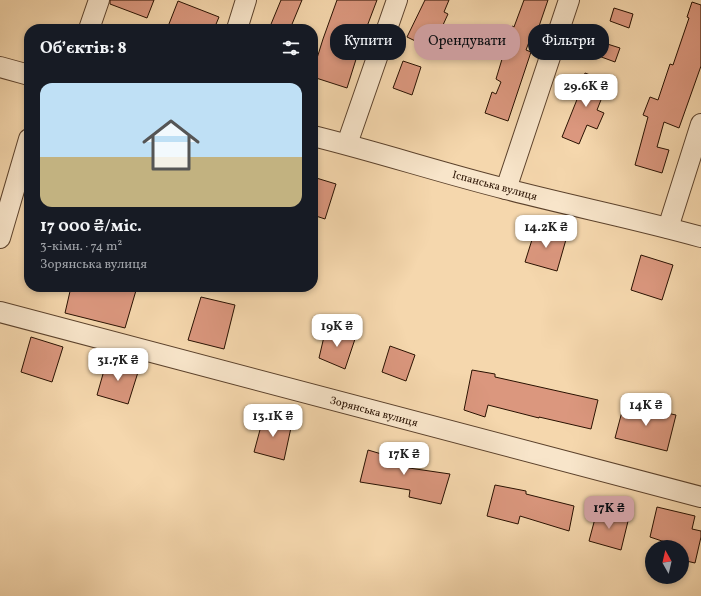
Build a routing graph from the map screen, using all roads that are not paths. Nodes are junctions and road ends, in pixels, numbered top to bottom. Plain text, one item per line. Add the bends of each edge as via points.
1 (99, 0) edge
2 (246, 0) edge
3 (397, 0) edge
4 (569, 0) edge
5 (91, 24) edge
6 (239, 24) edge
7 (0, 67) edge
8 (24, 74) edge
9 (701, 124) edge
10 (318, 137) edge
11 (347, 144) junction
12 (24, 156) edge
13 (506, 189) junction
14 (668, 228) junction
15 (701, 237) edge
16 (0, 238) edge
17 (0, 312) edge
18 (701, 497) edge

1 - 5 street
2 - 6 street
3 - 11 street
4 - 13 street
7 - 8 street
9 - 14 street
10 - 11 street, Іспанська вулиця
11 - 13 street, Іспанська вулиця
12 - 16 street
13 - 14 street, Іспанська вулиця
14 - 15 street, Іспанська вулиця
17 - 18 street, Зорянська вулиця

